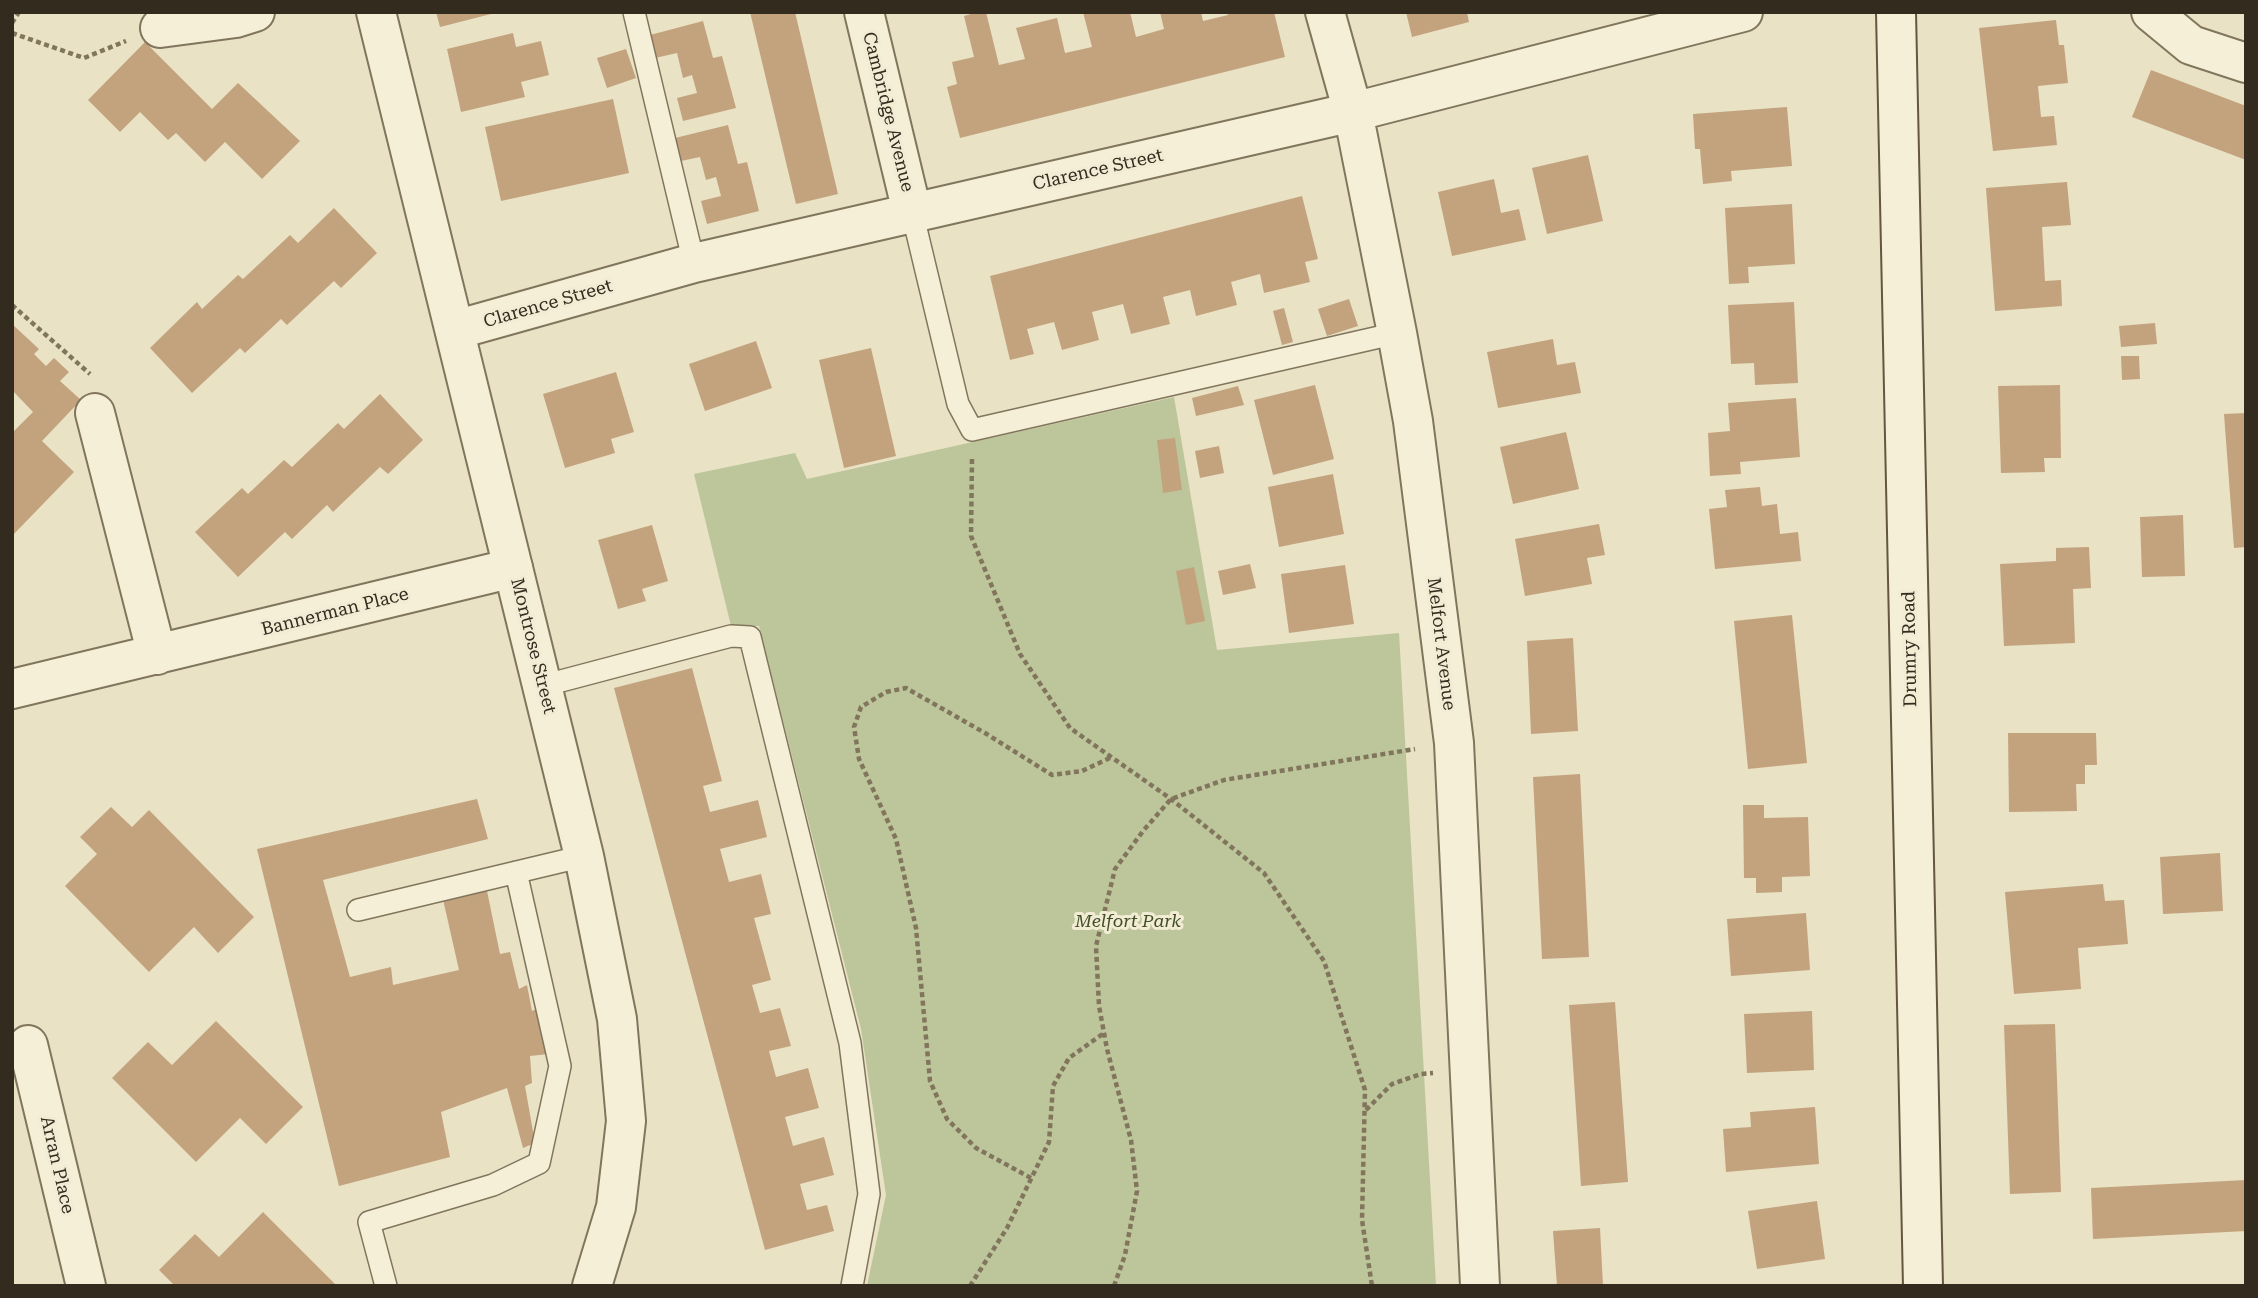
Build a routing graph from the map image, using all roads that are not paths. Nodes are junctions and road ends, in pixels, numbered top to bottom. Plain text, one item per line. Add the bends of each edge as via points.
1 (255, 12) edge
2 (376, 12) edge
3 (634, 12) edge
4 (864, 12) edge
5 (1325, 12) edge
6 (1743, 12) edge
7 (1896, 12) edge
8 (2151, 12) edge
9 (160, 28) road end
10 (2246, 63) edge
11 (1353, 112) junction
12 (912, 212) junction
13 (694, 263) junction
14 (455, 330) junction
15 (1397, 333) junction
16 (96, 413) road end
17 (513, 568) junction
18 (157, 655) junction
19 (542, 686) junction
20 (12, 689) edge
21 (584, 856) junction
22 (516, 872) junction
23 (358, 910) dead end
24 (28, 1045) dead end
25 (86, 1286) edge
26 (386, 1286) edge
27 (592, 1286) edge
28 (852, 1286) edge
29 (1480, 1286) edge
30 (1923, 1286) edge

1 - 9 street
2 - 14 street, Montrose Street
3 - 13 lane
4 - 12 street, Cambridge Avenue
5 - 11 street, Melfort Avenue
6 - 11 street, Clarence Street
7 - 30 street, Drumry Road
8 - 10 street via 2191,45
11 - 12 street, Clarence Street
11 - 15 street, Melfort Avenue
12 - 13 street, Clarence Street
12 - 15 lane via 958,404 972,430
13 - 14 street, Clarence Street
14 - 17 street, Montrose Street
15 - 29 street, Melfort Avenue via 1413,421 1454,743
16 - 18 street
17 - 18 street, Bannerman Place
17 - 19 street, Montrose Street
18 - 20 street, Bannerman Place
19 - 21 street, Montrose Street
19 - 28 lane via 731,635 750,637 850,1044 869,1194
21 - 22 lane
21 - 27 street, Montrose Street via 617,1018 626,1121 616,1207
22 - 23 lane
22 - 26 lane via 560,1066 539,1163 493,1185 369,1222
24 - 25 street, Arran Place

